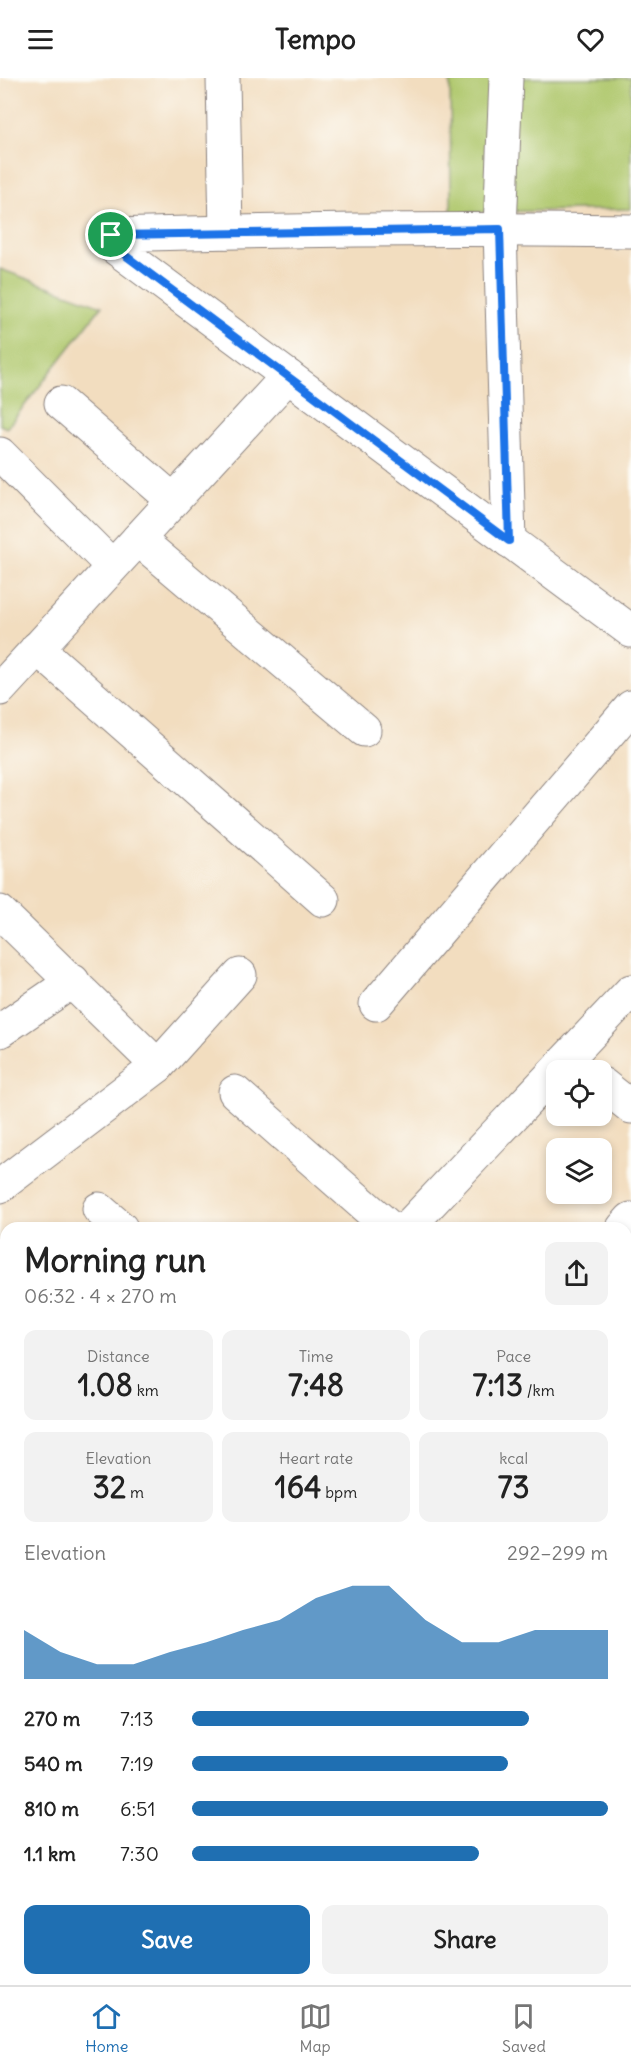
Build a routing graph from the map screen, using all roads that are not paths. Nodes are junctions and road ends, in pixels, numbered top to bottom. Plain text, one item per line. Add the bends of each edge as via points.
1 (223, 78) edge
2 (506, 78) edge
3 (500, 229) junction
4 (631, 231) edge
5 (226, 232) junction
6 (288, 376) junction
7 (61, 403) dead end
8 (0, 454) edge
9 (173, 500) junction
10 (138, 539) junction
11 (509, 541) junction
12 (112, 566) junction
13 (631, 631) edge
14 (38, 648) junction
15 (4, 678) edge
16 (631, 706) edge
17 (364, 730) dead end
18 (323, 900) dead end
19 (0, 912) edge
20 (240, 975) dead end
21 (73, 981) junction
22 (631, 991) edge
23 (376, 1004) dead end
24 (0, 1031) edge
25 (580, 1060) edge
26 (158, 1066) junction
27 (235, 1092) dead end
28 (612, 1092) edge
29 (546, 1094) edge
30 (631, 1107) edge
31 (0, 1186) edge
32 (383, 1222) edge
33 (413, 1222) edge

1 - 5 street
2 - 3 street
3 - 4 street
3 - 5 street
3 - 11 street
5 - 6 street via 111,235 106,241
6 - 9 street
6 - 11 street
7 - 9 street
8 - 12 street
9 - 10 street
10 - 12 street
10 - 17 street
11 - 13 street
12 - 14 street
14 - 15 street
14 - 18 street
16 - 23 street
19 - 21 street
20 - 26 street
21 - 24 street
21 - 26 street
22 - 25 street
26 - 31 street
27 - 32 street
28 - 30 street
29 - 33 street

